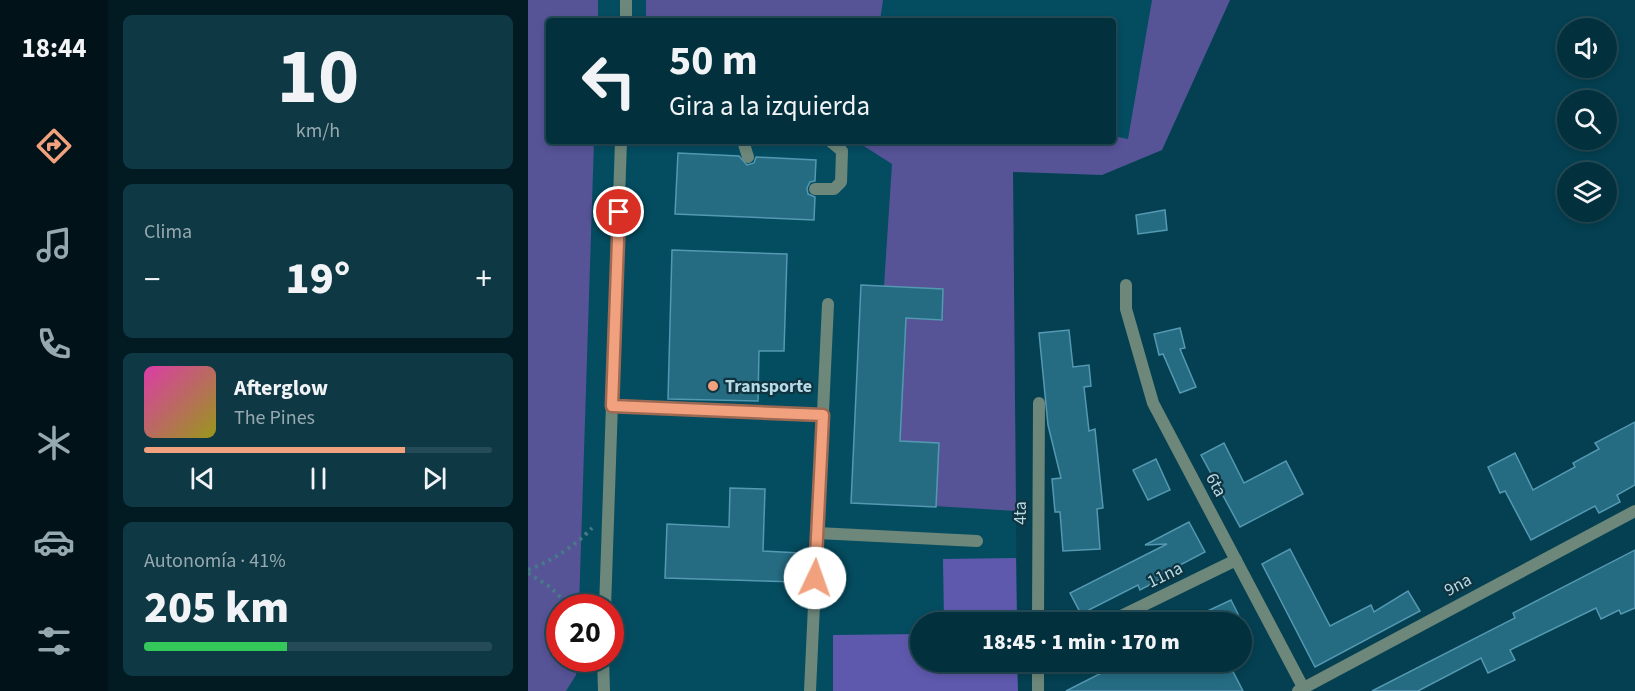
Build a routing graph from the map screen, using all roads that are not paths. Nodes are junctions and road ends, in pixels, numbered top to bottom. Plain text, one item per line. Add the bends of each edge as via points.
1 (626, 0) edge
2 (626, 18) edge
3 (621, 144) edge
4 (744, 144) edge
5 (834, 144) edge
6 (748, 157) dead end
7 (815, 189) dead end
8 (1126, 285) dead end
9 (828, 304) dead end
10 (1039, 403) dead end
11 (612, 406) junction
12 (823, 415) junction
13 (1635, 511) edge
14 (817, 533) junction
15 (977, 541) dead end
16 (1236, 560) junction
17 (605, 594) edge
18 (1038, 612) edge
19 (1129, 612) edge
20 (603, 672) edge
21 (1038, 672) edge
22 (1302, 690) edge
23 (603, 691) edge
24 (810, 691) edge
25 (1038, 691) edge

1 - 2 street
3 - 11 street
4 - 6 street
5 - 7 street via 842,151 841,182 834,189
8 - 16 street, 6ta via 1126,309 1153,403
9 - 12 street
10 - 18 street, 4ta
11 - 12 street
11 - 17 street
12 - 14 street
13 - 22 street, 9na
14 - 15 street
14 - 24 street
16 - 19 street, 11na
16 - 22 street, 6ta
20 - 23 street
21 - 25 street

